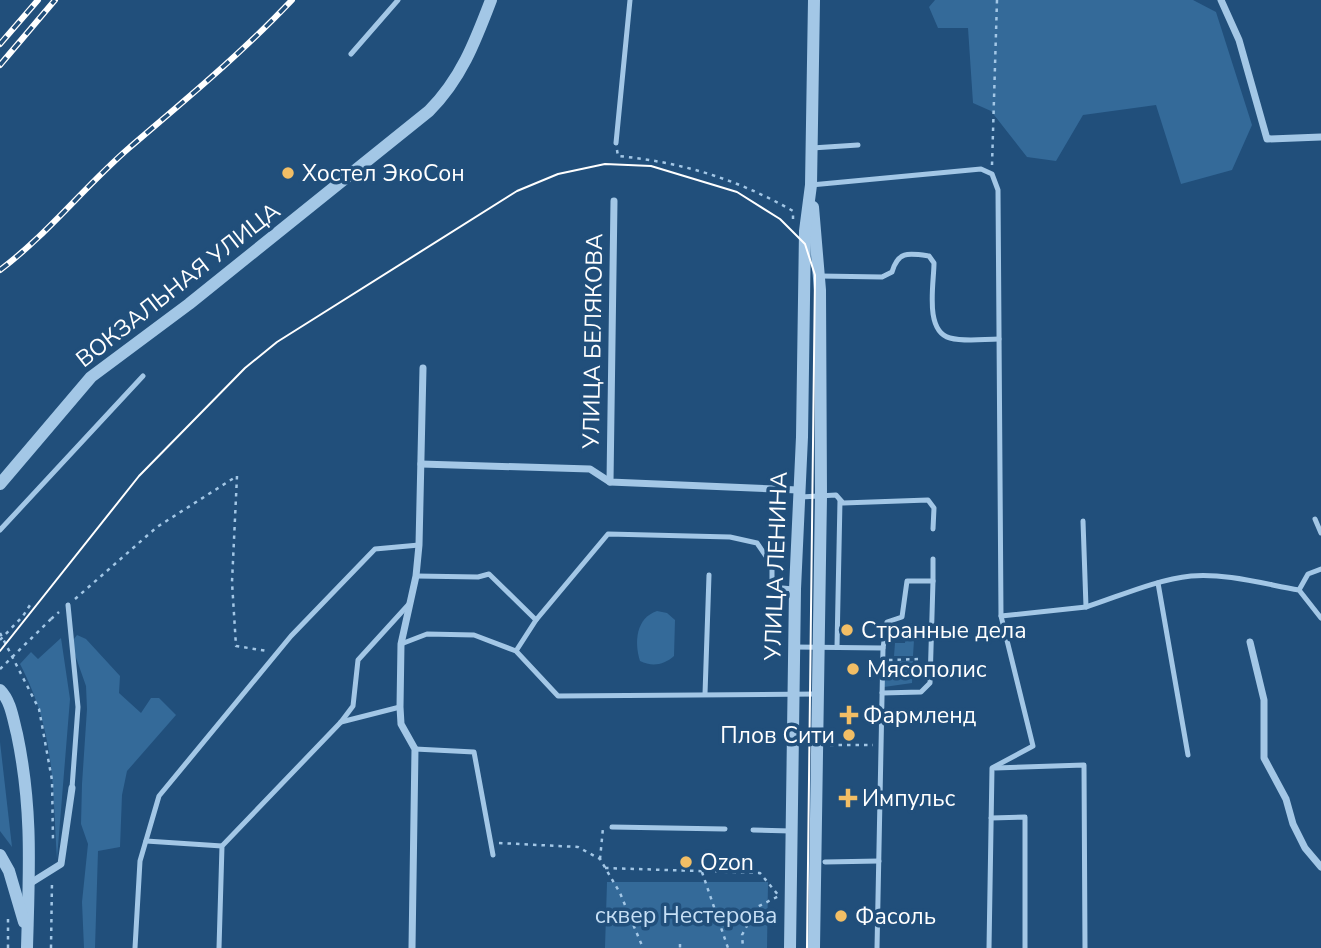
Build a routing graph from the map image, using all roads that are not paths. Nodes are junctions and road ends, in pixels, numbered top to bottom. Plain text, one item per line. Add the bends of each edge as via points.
1 (398, 0) edge
2 (491, 0) edge
3 (630, 0) edge
4 (814, 0) edge
5 (1221, 0) edge
6 (351, 54) dead end
7 (1321, 137) edge
8 (616, 143) road end
9 (858, 145) dead end
10 (812, 148) junction
11 (811, 185) junction
12 (614, 201) dead end
13 (820, 276) junction
14 (999, 339) junction
15 (423, 368) dead end
16 (143, 376) dead end
17 (421, 464) junction
18 (610, 482) junction
19 (0, 484) edge
20 (798, 493) junction
21 (821, 496) junction
22 (840, 500) junction
23 (1315, 519) dead end
24 (1083, 521) dead end
25 (933, 529) dead end
26 (0, 530) edge
27 (1321, 533) edge
28 (710, 537) junction
29 (419, 545) junction
30 (710, 547) dead end
31 (933, 559) dead end
32 (1321, 569) edge
33 (709, 575) dead end
34 (416, 576) junction
35 (933, 581) junction
36 (1158, 583) junction
37 (795, 589) junction
38 (1299, 590) junction
39 (409, 604) junction
40 (68, 605) road end
41 (1086, 607) junction
42 (1001, 616) junction
43 (1321, 618) edge
44 (536, 620) junction
45 (1250, 642) dead end
46 (401, 644) junction
47 (819, 647) junction
48 (837, 647) junction
49 (794, 648) junction
50 (883, 648) junction
51 (516, 651) junction
52 (0, 681) edge
53 (2, 692) edge
54 (882, 693) junction
55 (705, 694) junction
56 (818, 694) junction
57 (793, 695) junction
58 (400, 706) junction
59 (341, 722) junction
60 (415, 749) junction
61 (1188, 755) dead end
62 (992, 768) junction
63 (72, 788) joint
64 (991, 818) junction
65 (612, 827) dead end
66 (725, 830) dead end
67 (753, 830) dead end
68 (792, 831) junction
69 (146, 841) junction
70 (222, 846) junction
71 (0, 855) edge
72 (493, 855) dead end
73 (879, 861) junction
74 (825, 862) dead end
75 (1321, 867) edge
76 (29, 884) junction
77 (27, 942) edge
78 (135, 948) edge
79 (219, 948) edge
80 (412, 948) edge
81 (790, 948) edge
82 (814, 948) edge
83 (877, 948) edge
84 (989, 948) edge
85 (1025, 948) edge
86 (1085, 948) edge

1 - 6 lane
2 - 19 street, ВОКЗАЛЬНАЯ УЛИЦА via 469,57 446,94 429,111 200,296 91,377
3 - 8 lane
4 - 10 street, УЛИЦА ЛЕНИНА
5 - 7 street via 1239,40 1267,139
9 - 10 lane
10 - 11 street, УЛИЦА ЛЕНИНА
11 - 13 street, УЛИЦА ЛЕНИНА
11 - 14 lane via 981,169 992,174 998,190
11 - 20 street, УЛИЦА ЛЕНИНА via 805,230 803,437
12 - 18 street, УЛИЦА БЕЛЯКОВА
13 - 14 lane via 882,277 892,272 900,256 929,256 934,263 934,316 939,331 951,339
13 - 21 street, УЛИЦА ЛЕНИНА
14 - 42 lane
15 - 17 street
16 - 26 lane
17 - 18 street via 590,469
17 - 29 street
18 - 20 street
20 - 21 lane
20 - 37 street, УЛИЦА ЛЕНИНА
21 - 22 lane via 836,495
21 - 47 street, УЛИЦА ЛЕНИНА
22 - 25 lane via 928,500 934,508
22 - 48 lane
23 - 27 lane
24 - 41 lane
28 - 30 lane
28 - 37 lane via 757,543 772,565 772,587
28 - 44 lane via 608,534
29 - 34 street
29 - 69 lane via 375,549 277,653 159,796
31 - 35 lane
32 - 38 lane via 1308,574
33 - 55 lane
34 - 39 street
34 - 44 lane via 489,574
35 - 50 lane via 907,581 902,617 887,622
35 - 54 lane via 930,683 921,692
36 - 38 lane via 1216,576
36 - 41 lane
36 - 61 lane
37 - 49 street, УЛИЦА ЛЕНИНА
38 - 43 lane
39 - 46 street
39 - 59 lane via 358,660 352,706
40 - 63 lane via 78,707
41 - 42 lane
42 - 62 lane via 1033,746
44 - 51 lane
45 - 75 street via 1264,700 1264,758 1305,848
46 - 51 lane via 427,634 474,635
46 - 58 street
47 - 48 lane
47 - 49 lane
47 - 56 street, УЛИЦА ЛЕНИНА
48 - 50 lane
49 - 57 street, УЛИЦА ЛЕНИНА
50 - 54 lane
51 - 55 lane via 558,696
52 - 53 street
53 - 76 street via 27,780 32,849
54 - 73 lane
55 - 57 lane
56 - 57 lane
56 - 82 street, УЛИЦА ЛЕНИНА
57 - 68 street, УЛИЦА ЛЕНИНА
58 - 59 lane
58 - 60 street via 401,724
59 - 70 lane
60 - 72 lane via 474,752
60 - 80 street
62 - 64 lane
62 - 86 lane via 1084,765
63 - 76 street via 61,864
64 - 84 lane
64 - 85 lane via 1025,817
65 - 66 lane
67 - 68 lane
68 - 81 street, УЛИЦА ЛЕНИНА
69 - 70 lane
69 - 78 lane via 140,861
70 - 79 lane
71 - 77 street via 9,871
73 - 74 lane
73 - 83 lane
76 - 77 street

